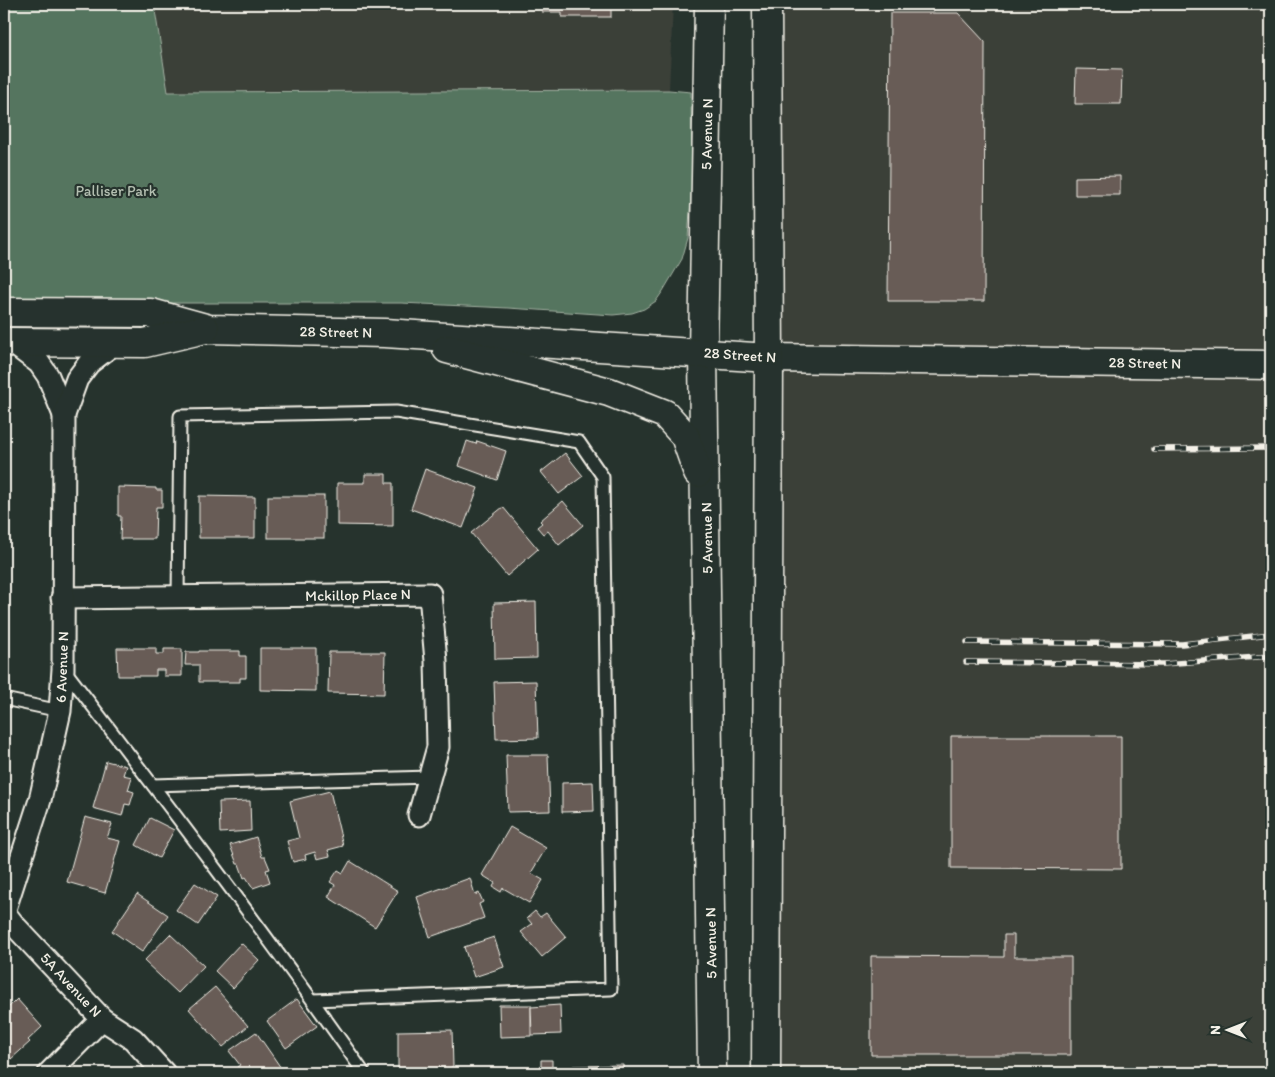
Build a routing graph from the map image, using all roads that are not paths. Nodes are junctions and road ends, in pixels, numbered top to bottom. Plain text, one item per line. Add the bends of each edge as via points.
1 (709, 4) edge
2 (767, 4) edge
3 (4, 312) edge
4 (209, 329) junction
5 (385, 333) junction
6 (7, 342) edge
7 (114, 343) junction
8 (704, 353) junction
9 (769, 358) junction
10 (1271, 365) edge
11 (64, 415) junction
12 (706, 502) junction
13 (178, 597) junction
14 (62, 598) junction
15 (63, 669) junction
16 (4, 699) edge
17 (60, 711) junction
18 (430, 777) junction
19 (153, 785) junction
20 (419, 815) dead end
21 (4, 912) edge
22 (312, 1000) junction
23 (102, 1019) junction
24 (49, 1073) edge
25 (164, 1073) edge
26 (364, 1073) edge
27 (712, 1073) edge
28 (766, 1073) edge

1 - 8 main road, 5 Avenue N
2 - 9 main road
3 - 4 main road, 28 Street N via 151,313
4 - 5 main road, 28 Street N
4 - 7 main road, 28 Street N via 145,343
5 - 8 main road, 28 Street N
5 - 12 main road via 609,392 665,414 685,436 694,456
6 - 7 main road, 28 Street N
6 - 11 street, 6 Avenue N via 39,363
7 - 11 street, 6 Avenue N via 89,363 77,379
8 - 9 main road, 28 Street N
8 - 12 main road, 5 Avenue N
9 - 10 main road, 28 Street N
9 - 28 main road
11 - 14 street, 6 Avenue N
12 - 27 main road, 5 Avenue N
13 - 14 street, Mckillop Place N
13 - 18 street, Mckillop Place N via 430,594 438,746
13 - 22 lane via 180,416 396,412 579,442 603,477 611,989
14 - 15 street, 6 Avenue N
15 - 17 street, 6 Avenue N
15 - 19 lane
16 - 17 lane
17 - 21 street, 6 Avenue N via 40,800
18 - 19 lane
18 - 20 street, Mckillop Place N
19 - 22 lane
21 - 23 street, 5A Avenue N
22 - 26 lane
23 - 24 street
23 - 25 street, 5A Avenue N via 133,1039

